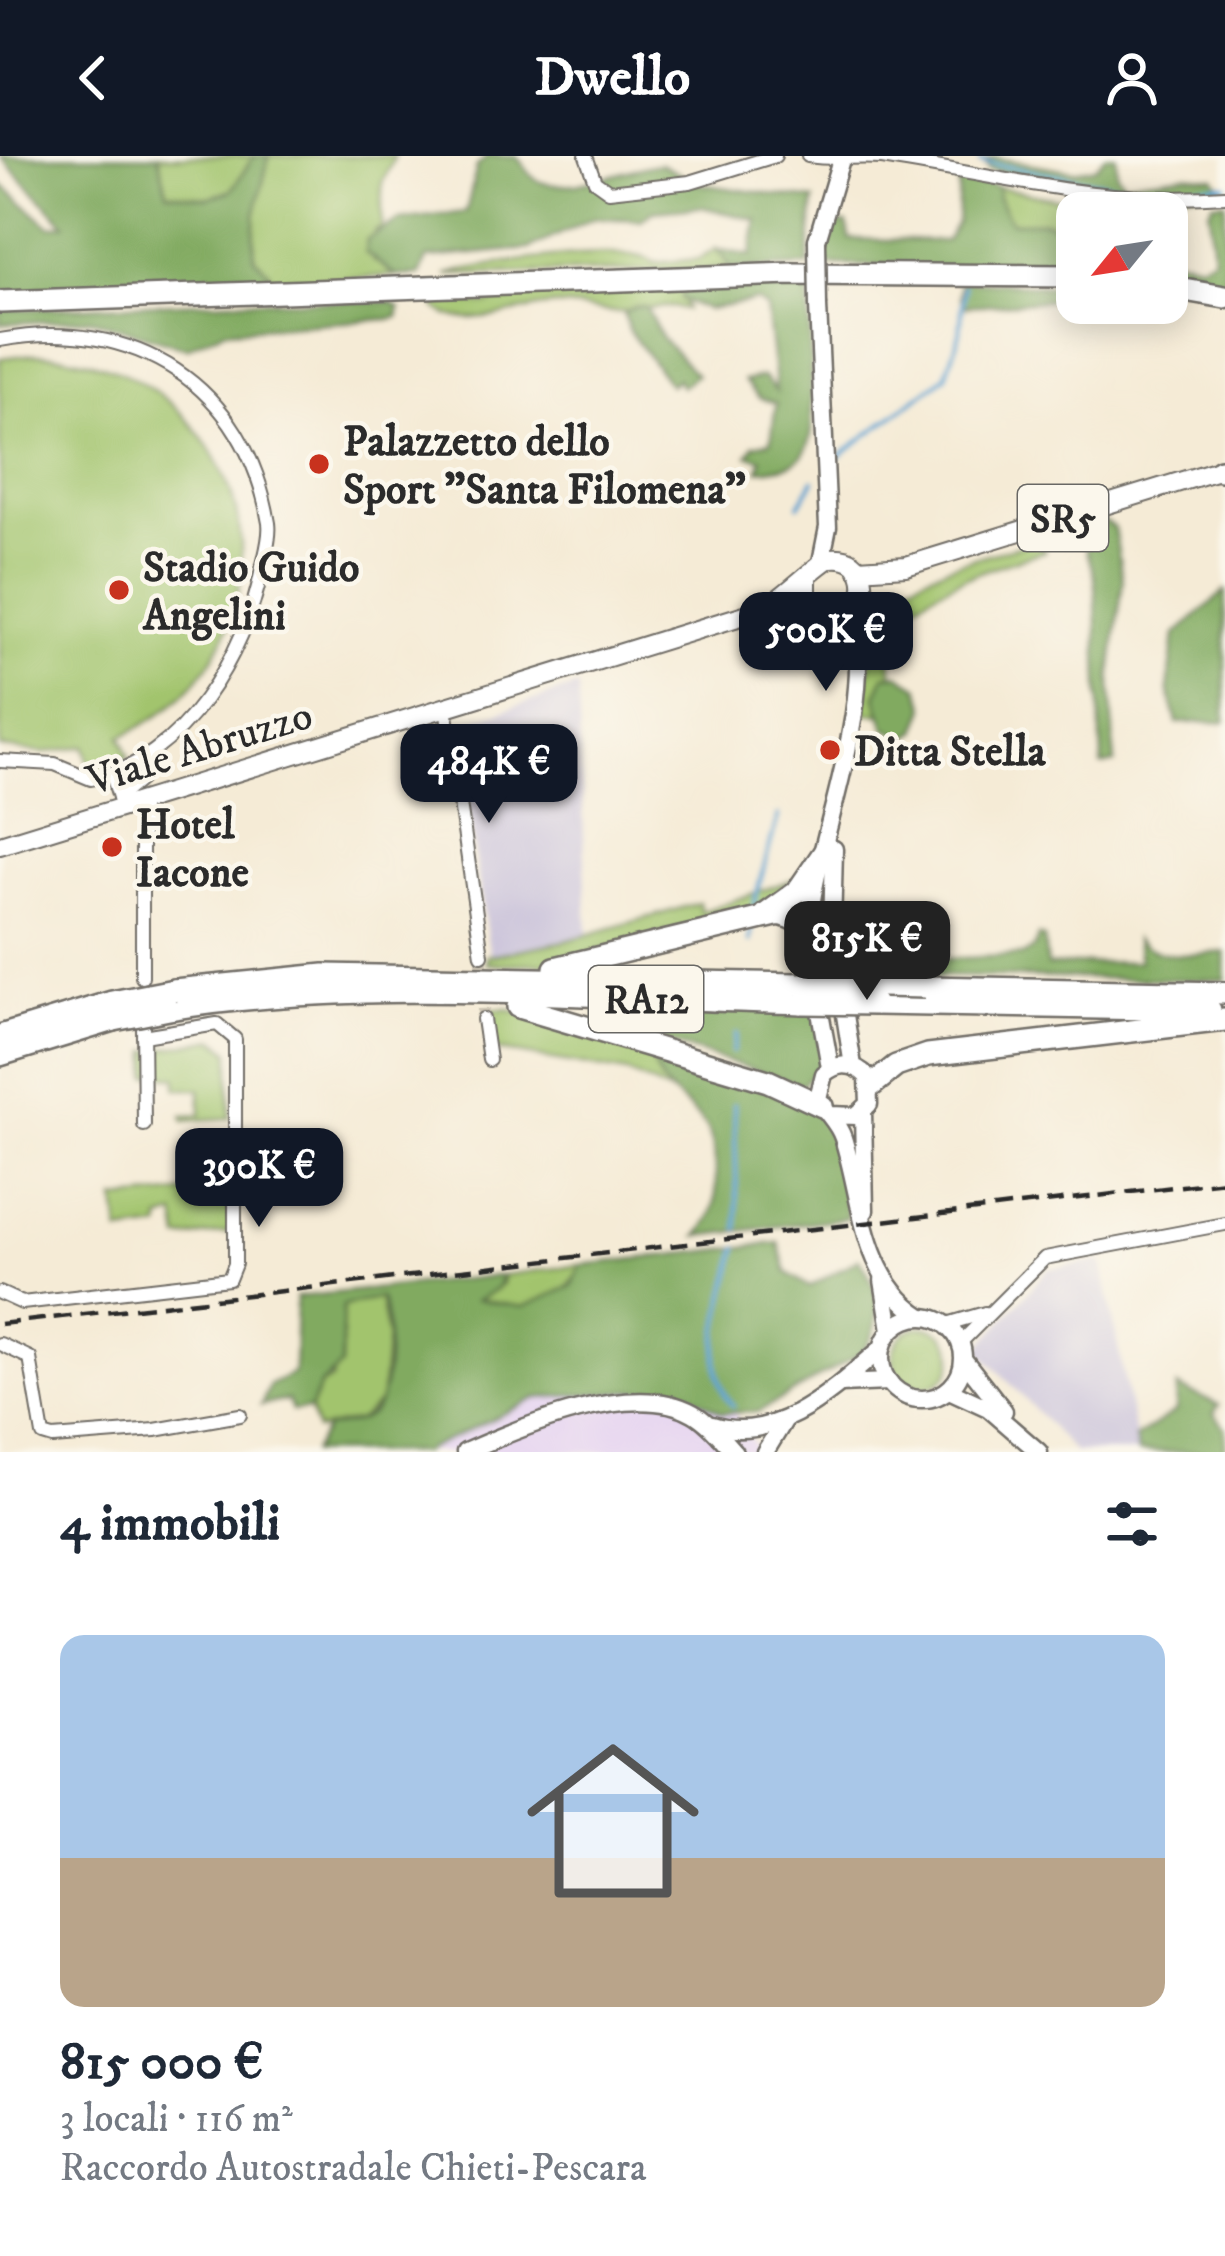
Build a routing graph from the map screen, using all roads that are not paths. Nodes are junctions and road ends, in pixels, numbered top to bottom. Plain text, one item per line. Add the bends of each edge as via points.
1 (586, 156) edge
2 (775, 156) edge
3 (808, 156) edge
4 (842, 157) edge
5 (1225, 196) edge
6 (1056, 276) edge
7 (1188, 291) edge
8 (1225, 297) edge
9 (0, 302) edge
10 (0, 340) edge
11 (1223, 469) edge
12 (829, 560) junction
13 (906, 566) junction
14 (858, 569) junction
15 (807, 578) junction
16 (865, 592) junction
17 (812, 607) junction
18 (764, 609) junction
19 (843, 615) junction
20 (446, 707) junction
21 (0, 761) edge
22 (112, 775) junction
23 (141, 779) dead end
24 (128, 802) junction
25 (835, 818) junction
26 (0, 845) edge
27 (827, 848) junction
28 (765, 915) junction
29 (811, 925) junction
30 (834, 950) junction
31 (482, 956) tunnel mouth
32 (142, 977) dead end
33 (519, 979) junction
34 (1225, 993) edge
35 (800, 994) junction
36 (490, 996) junction
37 (171, 1000) junction
38 (1225, 1010) edge
39 (113, 1011) junction
40 (483, 1019) tunnel mouth
41 (1225, 1020) edge
42 (0, 1036) edge
43 (0, 1055) edge
44 (489, 1060) dead end
45 (854, 1066) junction
46 (830, 1068) junction
47 (871, 1086) junction
48 (827, 1110) junction
49 (863, 1111) junction
50 (145, 1125) dead end
51 (865, 1216) junction
52 (1225, 1224) edge
53 (882, 1279) junction
54 (0, 1293) edge
55 (986, 1312) junction
56 (921, 1316) junction
57 (947, 1324) junction
58 (891, 1330) junction
59 (0, 1344) edge
60 (882, 1348) junction
61 (962, 1351) junction
62 (889, 1382) junction
63 (839, 1384) junction
64 (949, 1390) junction
65 (241, 1415) dead end
66 (785, 1420) junction
67 (707, 1424) junction
68 (1024, 1437) junction
69 (464, 1452) edge
70 (734, 1452) edge
71 (765, 1452) edge
72 (1040, 1452) edge

1 - 2 street via 609,191 690,182
3 - 4 street
4 - 5 street via 1072,195
4 - 12 main road, bridge via 817,240
6 - 9 highway via 792,274
7 - 8 highway
10 - 22 street via 85,334 154,357 200,384 234,428 270,528 257,594 222,675 163,742
11 - 13 main road, SR5
12 - 14 main road
12 - 15 main road
13 - 14 main road, SR5
13 - 16 main road, SR5
14 - 16 main road
15 - 17 main road
15 - 18 main road, Viale Abruzzo
16 - 19 main road, SR5
17 - 18 main road, Viale Abruzzo
17 - 19 main road
18 - 20 main road, Viale Abruzzo
19 - 25 main road via 856,662
20 - 24 main road, Viale Abruzzo
20 - 31 street
21 - 22 street via 55,764 92,779
22 - 24 street
23 - 24 street
24 - 26 main road, Viale Abruzzo
24 - 32 street
25 - 27 main road
25 - 30 main road
27 - 28 highway via 796,892
27 - 29 main road
28 - 29 highway
28 - 33 highway
29 - 30 highway
29 - 46 main road
30 - 45 main road
33 - 35 highway, RA12
33 - 37 highway, RA12 via 324,975
34 - 35 highway, RA12, bridge via 925,987
35 - 36 highway, RA12
35 - 38 highway, RA12, bridge via 875,1004
36 - 37 highway, RA12
36 - 48 highway via 768,1082
37 - 39 highway, RA12, bridge
39 - 42 highway, RA12
39 - 43 highway, RA12
40 - 44 street
41 - 47 highway via 928,1055
45 - 46 main road
45 - 47 main road
46 - 48 main road via 818,1090
47 - 49 main road
48 - 49 main road via 848,1118
48 - 51 main road via 843,1136
49 - 51 main road
50 - 54 street via 143,1031 217,1024 235,1039 229,1279 22,1303
51 - 53 main road
52 - 55 street via 1045,1258
53 - 56 main road
53 - 58 main road
55 - 57 street
55 - 61 street
56 - 57 main road
56 - 58 main road
57 - 61 main road
58 - 60 main road
59 - 65 street via 30,1358 43,1435 53,1438
60 - 62 main road
60 - 63 main road
61 - 64 main road
61 - 68 main road
62 - 63 main road
62 - 64 main road via 924,1399
63 - 66 main road
64 - 68 main road
66 - 67 main road via 750,1432
66 - 71 main road
67 - 69 main road via 664,1404 562,1411
67 - 70 main road
68 - 72 main road

